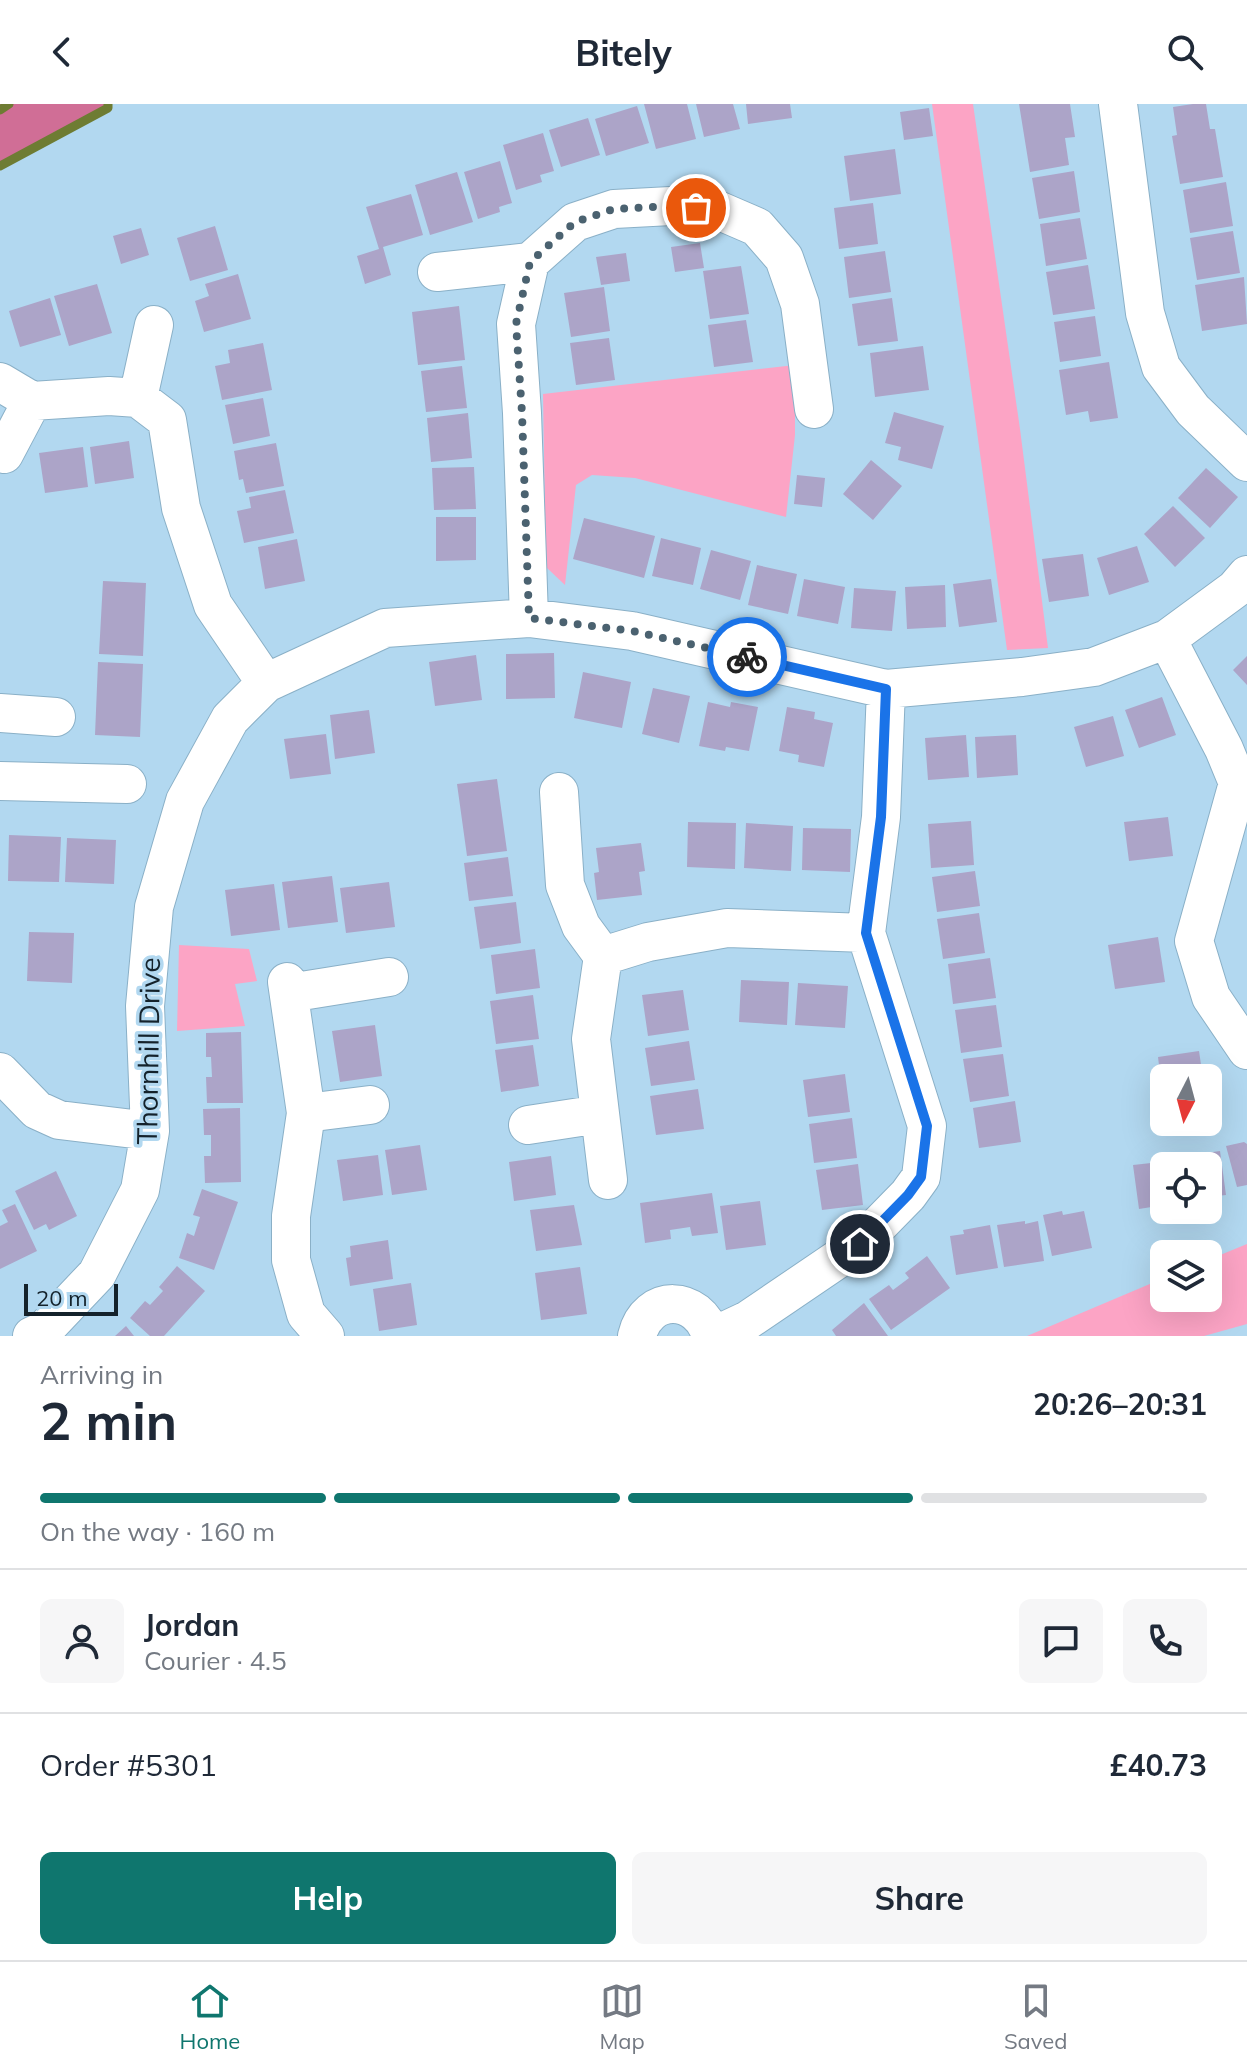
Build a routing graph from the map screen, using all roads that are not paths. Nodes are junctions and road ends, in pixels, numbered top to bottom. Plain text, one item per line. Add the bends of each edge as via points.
1 (1118, 104) edge
2 (530, 262) junction
3 (437, 272) dead end
4 (154, 325) dead end
5 (0, 382) edge
6 (138, 398) junction
7 (32, 401) junction
8 (814, 409) dead end
9 (4, 454) dead end
10 (1247, 462) edge
11 (1247, 575) edge
12 (529, 618) junction
13 (1167, 639) junction
14 (266, 683) junction
15 (886, 689) junction
16 (0, 713) edge
17 (56, 717) dead end
18 (0, 781) edge
19 (1243, 783) edge
20 (127, 784) dead end
21 (559, 792) dead end
22 (866, 933) junction
23 (603, 956) junction
24 (389, 977) dead end
25 (1247, 1050) edge
26 (0, 1072) edge
27 (370, 1105) dead end
28 (306, 1113) junction
29 (600, 1114) junction
30 (528, 1125) dead end
31 (150, 1131) junction
32 (608, 1180) dead end
33 (32, 1336) edge
34 (325, 1336) edge
35 (637, 1336) edge
36 (713, 1336) edge

1 - 10 street via 1145,313 1161,367 1193,410
2 - 3 street
2 - 8 street via 575,222 614,209 671,206 720,211 757,227 784,258 800,304
2 - 12 street via 516,324
4 - 6 street
5 - 7 street
6 - 7 street
6 - 14 street via 167,420 181,508 213,605
7 - 9 street
11 - 13 street, Thornhill Drive
12 - 14 street, Thornhill Drive via 385,628
12 - 15 street, Thornhill Drive via 632,631
13 - 15 street, Thornhill Drive via 1094,667
13 - 19 street
14 - 31 street, Thornhill Drive via 230,719 185,801 154,907 145,1006
15 - 22 street via 881,817
16 - 17 street
18 - 20 street
19 - 25 street via 1194,941 1211,997
21 - 23 street via 565,885 581,926
22 - 23 street via 727,928
22 - 36 street via 927,1126 921,1177 860,1244 748,1320
23 - 29 street via 591,1039
24 - 28 street via 288,987
26 - 31 street via 37,1110 59,1120
27 - 28 street
28 - 34 street via 291,1216 291,1260 306,1314
29 - 30 street
29 - 32 street
31 - 33 street, Thornhill Drive via 140,1190 97,1274
35 - 36 street via 647,1314 668,1304 701,1315

